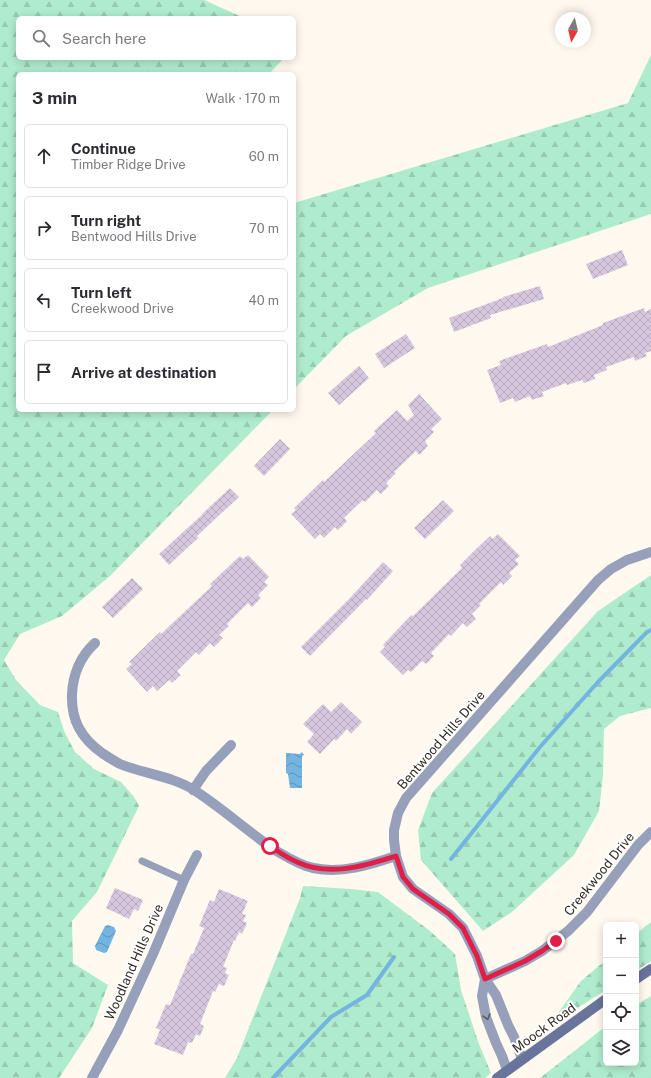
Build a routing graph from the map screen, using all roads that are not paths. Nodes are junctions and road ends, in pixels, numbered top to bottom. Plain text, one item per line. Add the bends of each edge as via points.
1 (651, 552) edge
2 (95, 643) dead end
3 (231, 745) dead end
4 (193, 790) junction
5 (651, 832) edge
6 (197, 855) dead end
7 (396, 856) junction
8 (142, 861) dead end
9 (184, 880) junction
10 (651, 969) edge
11 (639, 977) edge
12 (485, 979) junction
13 (603, 1001) edge
14 (522, 1059) junction
15 (507, 1070) junction
16 (92, 1078) edge
17 (497, 1078) edge

1 - 7 street, Bentwood Hills Drive via 627,560 598,580 406,798 398,813 394,830
2 - 4 street via 82,658 72,688 71,705 83,736 100,752 120,764 169,779
3 - 4 street via 206,771
4 - 7 street via 270,846 312,868 328,870 362,867
5 - 12 street, Creekwood Drive via 568,931 525,961
6 - 9 street, Woodland Hills Drive
7 - 12 street, Bentwood Hills Drive via 403,877 413,889 449,914 463,928
8 - 9 lane
9 - 16 street, Woodland Hills Drive via 128,1009
10 - 11 main road
12 - 14 street, Bentwood Hills Drive via 496,995
12 -> 15 street, Bentwood Hills Drive via 482,996 486,1016
13 - 14 main road, Moock Road
14 - 15 main road, Moock Road
15 - 17 main road, Moock Road

